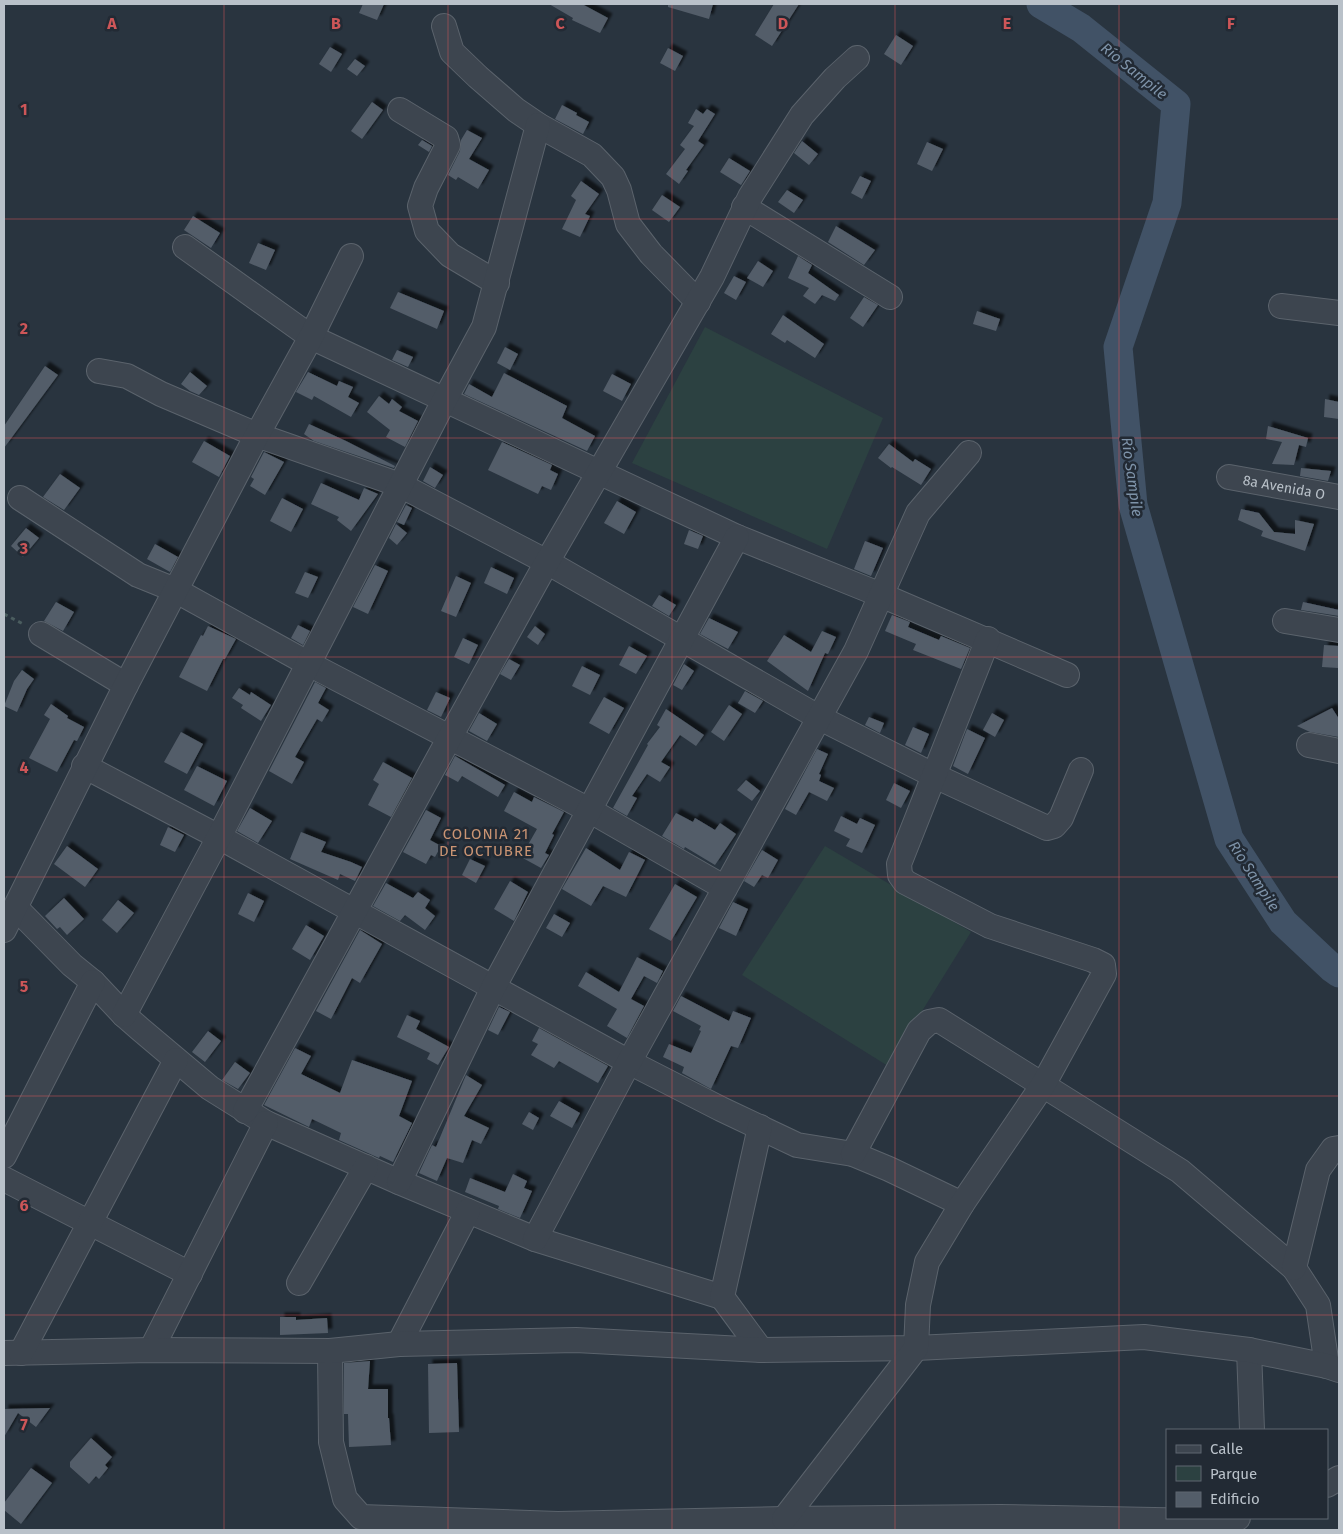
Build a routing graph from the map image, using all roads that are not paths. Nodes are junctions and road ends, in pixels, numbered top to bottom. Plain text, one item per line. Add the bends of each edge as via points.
1 (444, 26) dead end
2 (857, 58) dead end
3 (400, 110) dead end
4 (538, 125) junction
5 (744, 207) junction
6 (186, 247) dead end
7 (352, 256) dead end
8 (497, 283) junction
9 (890, 297) dead end
10 (698, 302) junction
11 (1281, 306) dead end
12 (1339, 313) edge
13 (311, 337) junction
14 (99, 371) dead end
15 (444, 401) junction
16 (257, 435) junction
17 (969, 453) dead end
18 (599, 473) junction
19 (1229, 477) dead end
20 (400, 486) junction
21 (1339, 497) edge
22 (20, 498) dead end
23 (737, 537) junction
24 (547, 562) junction
25 (175, 590) junction
26 (881, 595) junction
27 (1285, 622) dead end
28 (1339, 630) edge
29 (41, 634) road end
30 (681, 639) junction
31 (988, 640) junction
32 (309, 664) junction
33 (1067, 674) dead end
34 (126, 685) junction
35 (820, 718) junction
36 (450, 736) junction
37 (1309, 745) dead end
38 (1339, 751) edge
39 (84, 766) junction
40 (1081, 770) dead end
41 (935, 776) junction
42 (589, 810) junction
43 (219, 837) junction
44 (725, 888) junction
45 (16, 908) junction
46 (354, 911) junction
47 (4, 930) edge
48 (94, 982) junction
49 (493, 988) junction
50 (124, 1015) junction
51 (176, 1060) junction
52 (629, 1062) junction
53 (1043, 1085) junction
54 (245, 1111) junction
55 (266, 1123) junction
56 (760, 1127) junction
57 (1339, 1148) edge
58 (852, 1154) junction
59 (4, 1156) edge
60 (366, 1167) junction
61 (4, 1179) edge
62 (399, 1182) junction
63 (962, 1204) junction
64 (468, 1211) junction
65 (90, 1222) junction
66 (535, 1239) junction
67 (1294, 1268) junction
68 (190, 1274) junction
69 (299, 1283) dead end
70 (722, 1297) junction
71 (399, 1344) junction
72 (916, 1348) junction
73 (151, 1350) junction
74 (761, 1350) junction
75 (1250, 1350) junction
76 (330, 1351) junction
77 (12, 1353) edge
78 (1333, 1368) edge
79 (1252, 1429) edge
80 (1339, 1478) edge
81 (1328, 1484) edge
82 (1227, 1519) edge
83 (798, 1523) edge
84 (1000, 1523) edge
85 (442, 1526) edge
86 (558, 1527) edge

1 - 4 street via 452,52 516,110
2 - 5 street via 802,115
3 - 8 street via 446,138 448,145 420,206 427,230 450,255
4 - 8 street
4 - 10 street via 592,155 613,177 628,224 651,254
5 - 9 street
5 - 10 street
6 - 13 street
7 - 13 street
8 - 15 street via 484,327
10 - 18 street
11 - 12 street
13 - 15 street
13 - 16 street
14 - 16 street via 127,376
15 - 18 street
15 - 20 street
16 - 20 street
16 - 25 street
17 - 26 street via 918,513
18 - 23 street
18 - 24 street
19 - 21 street, 8a Avenida O
20 - 24 street
20 - 32 street
22 - 25 street via 138,575
23 - 26 street
23 - 30 street
24 - 30 street
24 - 36 street
25 - 32 street
25 - 34 street
26 - 31 street
26 - 35 street
27 - 28 street
29 - 34 street
30 - 35 street
30 - 42 street
31 - 33 street
31 - 41 street
32 - 36 street
32 - 43 street
34 - 39 street
35 - 41 street
35 - 44 street
36 - 42 street
36 - 46 street
37 - 38 street
39 - 43 street
39 - 45 street
40 - 41 street via 1061,818 1047,828
41 - 53 street via 899,864 900,875 905,882 990,926 1103,966 1104,974
42 - 44 street
42 - 49 street
43 - 46 street
43 - 50 street
44 - 52 street
45 - 47 street
45 - 48 street via 72,965
46 - 49 street
46 - 54 street
48 - 50 street
48 - 59 street
49 - 52 street
49 - 62 street
50 - 51 street
51 - 54 street
51 - 65 street
52 - 56 street
52 - 66 street
53 - 58 street via 939,1020 929,1022 919,1031
53 - 63 street
53 - 67 street via 1180,1171
54 - 55 street
55 - 60 street
55 - 68 street
56 - 58 street via 797,1145
56 - 70 street
57 - 67 street via 1333,1149 1318,1170
58 - 63 street
60 - 62 street
60 - 69 street
61 - 65 street
62 - 64 street
63 - 72 street via 927,1262 918,1304
64 - 66 street
64 - 71 street
65 - 68 street
65 - 77 street
66 - 70 street
67 - 78 street via 1318,1305
68 - 73 street
70 - 74 street
71 - 74 street via 576,1340
71 - 76 street
72 - 74 street
72 - 75 street via 1144,1337
72 - 83 street
73 - 76 street
73 - 77 street
75 - 78 street
75 - 79 street
76 - 85 street via 331,1442 345,1499 361,1517
80 - 81 street
82 - 84 street
83 - 84 street
83 - 86 street
85 - 86 street

